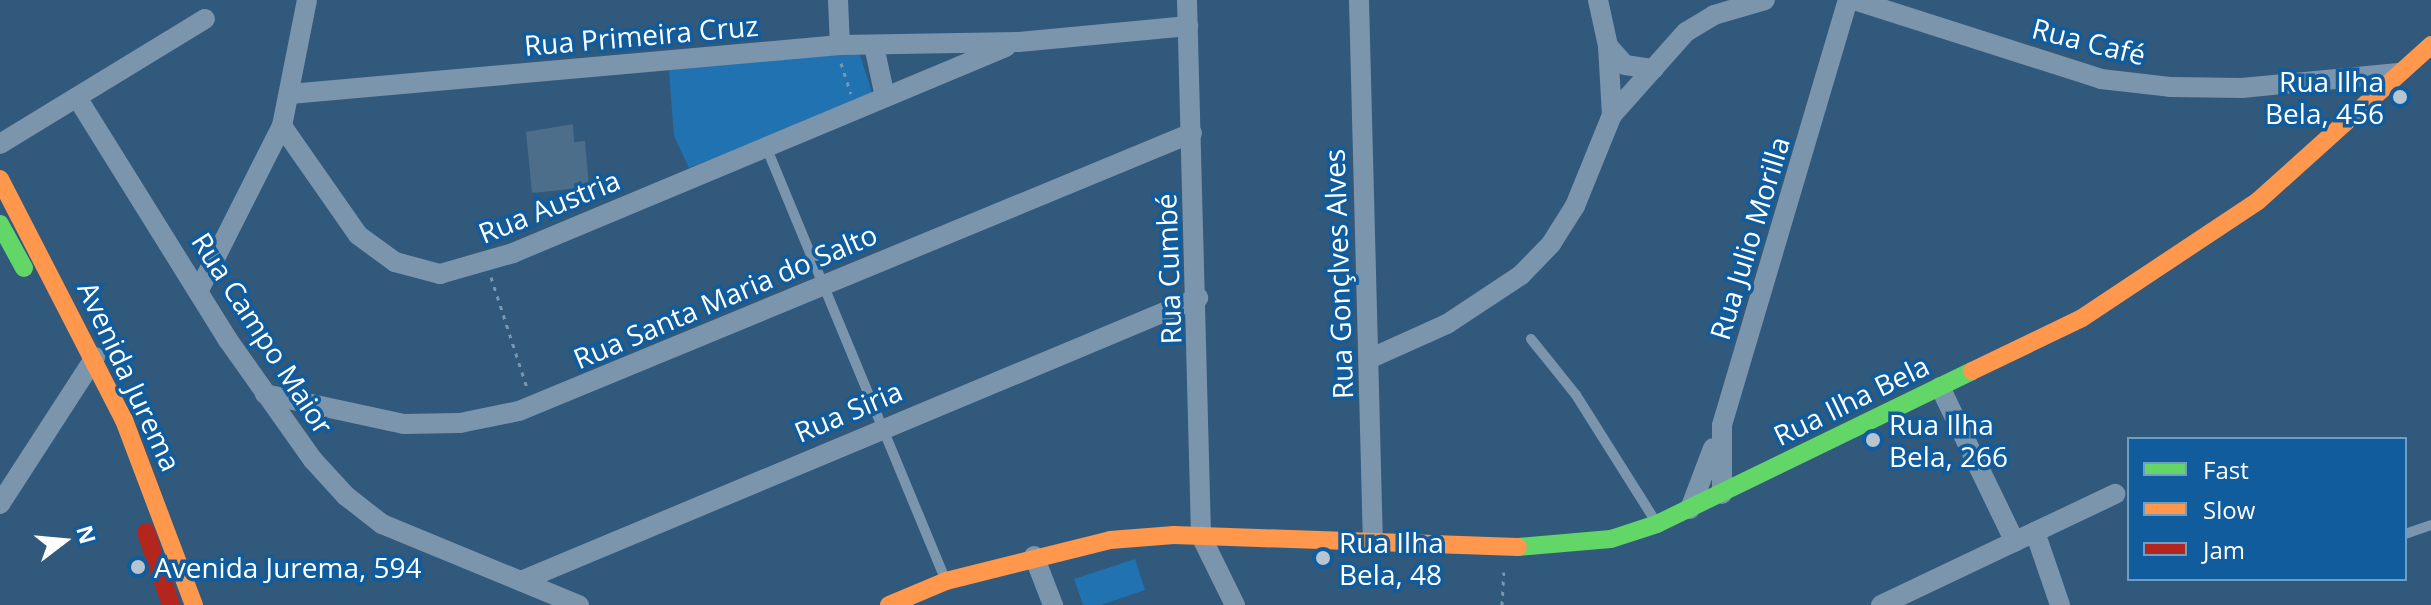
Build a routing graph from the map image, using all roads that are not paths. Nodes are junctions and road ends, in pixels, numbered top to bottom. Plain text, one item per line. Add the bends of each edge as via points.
1 (307, 0) edge
2 (838, 0) edge
3 (1187, 0) edge
4 (1359, 0) edge
5 (1598, 0) edge
6 (1765, 0) edge
7 (1851, 0) edge
8 (1741, 4) edge
9 (205, 19) dead end
10 (1188, 26) junction
11 (1019, 42) junction
12 (840, 45) junction
13 (2431, 45) edge
14 (874, 46) junction
15 (1608, 46) junction
16 (1654, 69) junction
17 (2398, 73) junction
18 (2318, 80) junction
19 (290, 94) junction
20 (78, 99) junction
21 (876, 100) junction
22 (2367, 101) junction
23 (1612, 115) junction
24 (282, 126) junction
25 (1192, 133) junction
26 (0, 144) edge
27 (767, 149) junction
28 (0, 179) edge
29 (0, 224) edge
30 (825, 285) junction
31 (199, 290) junction
32 (1198, 298) junction
33 (1531, 339) dead end
34 (95, 357) junction
35 (1369, 359) junction
36 (82, 374) junction
37 (1940, 387) junction
38 (265, 394) junction
39 (1722, 425) junction
40 (882, 427) junction
41 (1722, 494) junction
42 (2115, 494) dead end
43 (0, 504) edge
44 (1690, 509) junction
45 (1657, 524) junction
46 (2431, 525) edge
47 (2035, 532) junction
48 (2407, 533) edge
49 (1201, 536) junction
50 (2015, 542) junction
51 (1373, 546) junction
52 (1034, 556) junction
53 (521, 581) junction
54 (946, 581) junction
55 (171, 605) edge
56 (194, 605) edge
57 (579, 605) edge
58 (889, 605) edge
59 (1053, 605) edge
60 (1235, 605) edge
61 (1881, 605) edge
62 (2060, 605) edge

1 - 19 street
2 - 12 street
3 - 10 street, Rua Cumbé
4 - 35 street, Rua Gonçlves Alves
5 - 15 street
6 - 8 street
7 - 18 street, Rua Café via 2101,79 2242,88
7 - 39 street, Rua Julio Morilla
8 - 16 street via 1686,32
9 - 20 street
10 - 11 street, Rua Primeira Cruz
10 - 25 street, Rua Cumbé
11 - 14 street, Rua Primeira Cruz
11 - 21 street, Rua Austria
12 - 14 street, Rua Primeira Cruz
12 - 19 street, Rua Primeira Cruz
13 - 17 street, Rua Ilha Bela
14 - 21 street
15 - 16 street via 1625,65
15 - 23 street
16 - 23 street
17 - 18 street, Rua Café
17 - 22 street, Rua Ilha Bela
18 - 22 street, Rua Café
19 - 24 street
20 - 26 street
20 - 31 street, Rua Campo Maior
21 - 27 street, Rua Austria
22 - 37 street, Rua Ilha Bela via 2258,201 2141,281 2082,318
23 - 35 street via 1575,206 1551,244 1521,275 1447,324
24 - 27 street, Rua Austria via 331,200 379,253 440,274 486,262
24 - 31 street
25 - 30 street, Rua Santa Maria do Salto
25 - 32 street, Rua Cumbé
27 - 30 lane
28 - 34 street, Avenida Jurema
29 - 36 street, Avenida Jurema
30 - 38 street, Rua Santa Maria do Salto via 533,406 460,423 404,424
30 - 40 lane
31 - 38 street, Rua Campo Maior
32 - 40 street, Rua Siria
32 - 49 street, Rua Cumbé
33 - 45 lane via 1576,395
34 - 36 street
34 - 56 street, Avenida Jurema via 135,446
35 - 51 street, Rua Gonçlves Alves
36 - 43 street
36 - 55 street, Avenida Jurema via 137,504
37 - 41 street, Rua Ilha Bela
37 - 50 street
38 - 53 street, Rua Campo Maior via 313,460 382,524
39 - 41 street, Rua Julio Morilla
39 - 44 street
40 - 53 street, Rua Siria
40 - 54 lane
41 - 44 street, Rua Ilha Bela
42 - 47 street
44 - 45 street, Rua Ilha Bela
45 - 51 street, Rua Ilha Bela via 1611,539 1505,548
46 - 48 lane
47 - 50 street
47 - 62 street
49 - 51 street, Rua Ilha Bela
49 - 52 street via 1110,540
49 - 60 street
50 - 61 street
52 - 54 street
52 - 59 street
53 - 57 street, Rua Campo Maior
54 - 58 street

